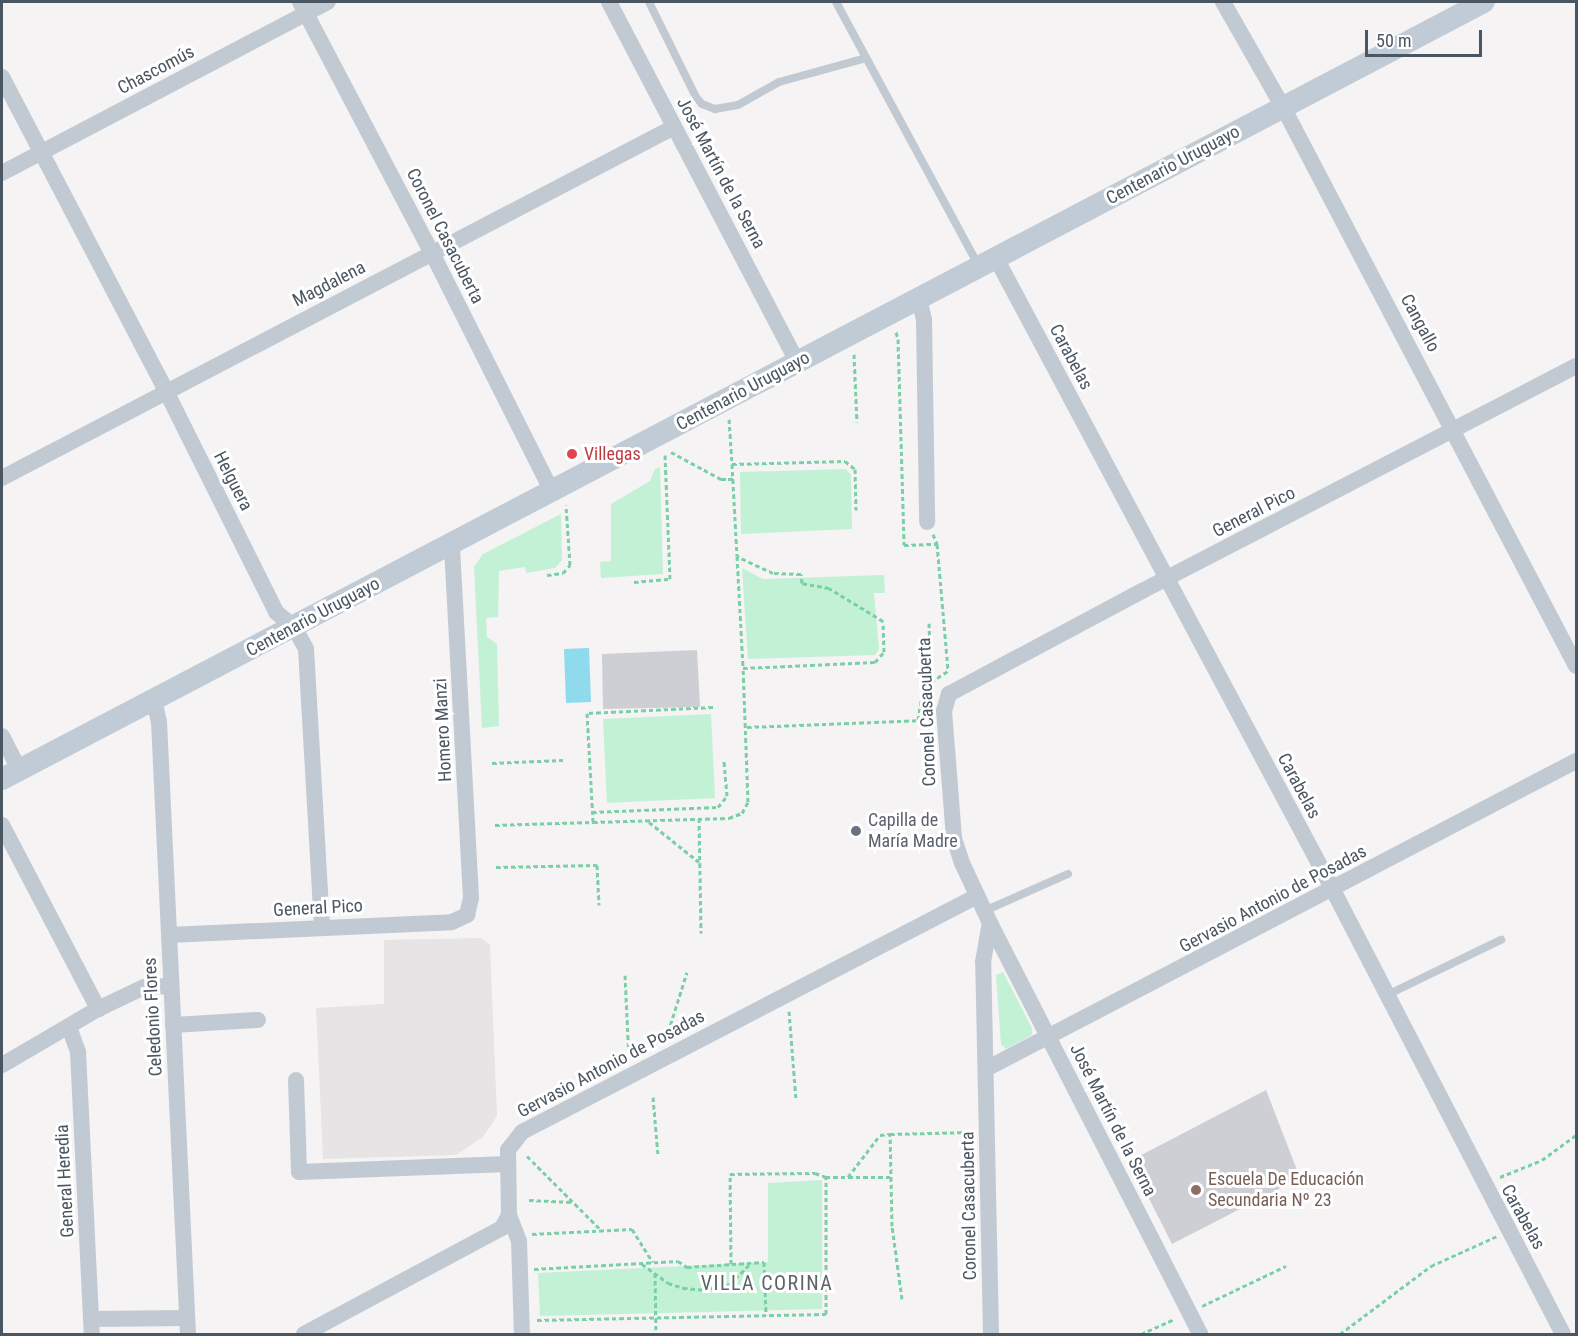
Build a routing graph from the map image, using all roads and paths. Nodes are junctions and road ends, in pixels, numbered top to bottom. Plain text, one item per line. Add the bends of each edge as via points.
1 (328, 2) edge
2 (609, 2) edge
3 (649, 2) edge
4 (836, 2) edge
5 (1223, 2) edge
6 (1484, 2) edge
7 (303, 7) edge
8 (866, 58) junction
9 (2, 77) edge
10 (1283, 107) junction
11 (675, 127) junction
12 (41, 153) junction
13 (2, 173) edge
14 (432, 253) junction
15 (987, 262) junction
16 (919, 298) junction
17 (896, 332) dead end
18 (854, 354) dead end
19 (797, 362) junction
20 (1576, 366) edge
21 (166, 391) junction
22 (728, 399) junction
23 (857, 422) dead end
24 (1454, 430) junction
25 (671, 452) dead end
26 (665, 455) dead end
27 (732, 464) junction
28 (2, 478) edge
29 (733, 480) junction
30 (558, 495) junction
31 (856, 510) dead end
32 (927, 522) joint
33 (452, 543) junction
34 (937, 544) junction
35 (737, 556) junction
36 (547, 575) dead end
37 (1166, 579) junction
38 (634, 582) dead end
39 (929, 623) dead end
40 (294, 627) junction
41 (1576, 666) edge
42 (743, 668) junction
43 (948, 671) junction
44 (931, 682) junction
45 (950, 694) junction
46 (154, 699) junction
47 (713, 706) dead end
48 (746, 727) junction
49 (2, 736) edge
50 (564, 760) dead end
51 (724, 760) dead end
52 (1576, 761) edge
53 (492, 763) dead end
54 (10, 775) edge
55 (592, 812) junction
56 (699, 818) junction
57 (648, 820) junction
58 (593, 822) junction
59 (2, 825) edge
60 (495, 825) dead end
61 (699, 862) junction
62 (496, 867) dead end
63 (1068, 874) dead end
64 (1333, 890) junction
65 (599, 905) dead end
66 (984, 910) junction
67 (467, 915) joint
68 (322, 927) junction
69 (701, 933) dead end
70 (169, 935) junction
71 (1501, 940) dead end
72 (687, 972) dead end
73 (625, 975) dead end
74 (171, 986) junction
75 (1387, 995) junction
76 (789, 1006) dead end
77 (98, 1009) junction
78 (258, 1020) dead end
79 (173, 1025) junction
80 (69, 1027) junction
81 (1050, 1038) junction
82 (666, 1039) dead end
83 (629, 1059) dead end
84 (2, 1065) edge
85 (986, 1069) junction
86 (296, 1080) dead end
87 (653, 1097) dead end
88 (796, 1099) dead end
89 (987, 1132) junction
90 (890, 1134) junction
91 (1576, 1135) edge
92 (658, 1155) dead end
93 (527, 1156) dead end
94 (508, 1164) junction
95 (826, 1177) junction
96 (848, 1177) junction
97 (891, 1177) junction
98 (1483, 1183) junction
99 (529, 1200) dead end
100 (573, 1202) junction
101 (509, 1215) junction
102 (601, 1230) junction
103 (1509, 1230) junction
104 (531, 1234) dead end
105 (653, 1262) junction
106 (640, 1263) junction
107 (751, 1263) junction
108 (730, 1264) junction
109 (1286, 1266) dead end
110 (532, 1269) dead end
111 (655, 1273) junction
112 (903, 1299) dead end
113 (1188, 1312) junction
114 (765, 1315) junction
115 (655, 1317) junction
116 (535, 1320) dead end
117 (187, 1326) edge
118 (92, 1327) edge
119 (304, 1335) edge
120 (522, 1335) edge
121 (656, 1335) edge
122 (991, 1335) edge
123 (1141, 1335) edge
124 (1200, 1335) edge
125 (1340, 1335) edge
126 (1563, 1335) edge

1 - 7 street, Chascomús
2 - 11 street, José Martín de la Serna
3 - 8 lane via 696,97 715,109 738,105 779,81
4 - 8 lane
5 - 10 street, Cangallo
6 - 10 main road, Centenario Uruguayo
7 - 12 street, Chascomús
7 - 14 street, Coronel Casacuberta
8 - 15 lane
9 - 12 street, Helguera
10 - 15 main road, Centenario Uruguayo
10 - 24 street, Cangallo
11 - 14 street, Magdalena
11 - 19 street, José Martín de la Serna
12 - 13 street, Chascomús
12 - 21 street, Helguera
14 - 21 street, Magdalena
14 - 30 street, Coronel Casacuberta
15 - 16 main road, Centenario Uruguayo
15 - 37 street, Carabelas
16 - 19 main road, Centenario Uruguayo
16 - 32 street via 924,320
17 - 34 path via 904,545
18 - 23 path
19 - 22 main road, Centenario Uruguayo
20 - 24 street, General Pico
21 - 28 street, Magdalena
21 - 40 street, Helguera via 276,612
22 - 27 path
22 - 30 main road, Centenario Uruguayo
24 - 37 street, General Pico
24 - 41 street, Cangallo
25 - 29 path via 721,479
26 - 38 path via 670,579
27 - 29 path
27 - 31 path via 845,461 855,469
29 - 35 path
30 - 33 main road, Centenario Uruguayo
30 - 36 path via 567,510 570,565 563,573
32 - 34 path, Coronel Casacuberta
33 - 40 main road, Centenario Uruguayo
33 - 67 street, Homero Manzi via 471,898
34 - 43 path, Coronel Casacuberta
35 - 42 path
35 - 42 path via 773,573 801,574 802,583 829,588 883,621 884,651 875,662
37 - 45 street, General Pico
37 - 64 street, Carabelas
39 - 44 path
40 - 46 main road, Centenario Uruguayo
40 - 68 street, Helguera via 306,649
42 - 48 path
43 - 44 path
43 - 45 path, Coronel Casacuberta
44 - 48 path via 922,696 918,720
45 - 66 street, Coronel Casacuberta via 944,711 950,815 957,848
46 - 54 main road, Centenario Uruguayo
46 - 70 street, Celedonio Flores via 159,722
47 - 55 path via 587,713
48 - 56 path via 748,802 741,813 729,818
49 - 54 street
50 - 53 path
51 - 55 path via 727,796 718,807
52 - 64 street, Gervasio Antonio de Posadas
55 - 58 path
56 - 57 path
56 - 61 path
57 - 58 path
57 - 61 path
58 - 60 path
59 - 77 street
61 - 69 path
62 - 65 path via 597,865
63 - 66 lane
64 - 75 street, Carabelas
64 - 81 street, Gervasio Antonio de Posadas
66 - 81 street, José Martín de la Serna
66 - 85 street, Coronel Casacuberta
66 - 94 street, Gervasio Antonio de Posadas via 522,1132 508,1150
67 - 68 street, General Pico via 452,922
68 - 70 street, General Pico
70 - 74 street, Celedonio Flores
71 - 75 lane
72 - 82 path
73 - 83 path
74 - 77 street via 144,987
74 - 79 street, Celedonio Flores
75 - 98 street, Carabelas
76 - 88 path
77 - 80 street
78 - 79 street
79 - 117 street, Celedonio Flores
80 - 84 street
80 - 118 street, General Heredia via 78,1052
81 - 85 street, Gervasio Antonio de Posadas
81 - 113 street, José Martín de la Serna
85 - 89 street, Coronel Casacuberta
86 - 94 street via 299,1172
87 - 92 path
89 - 90 path
89 - 122 street, Coronel Casacuberta
90 - 96 path via 880,1135
90 - 97 path
91 - 98 path via 1542,1160
93 - 100 path
94 - 101 street, Gervasio Antonio de Posadas
95 - 96 path
95 - 108 path via 815,1173 730,1174
95 - 114 path via 826,1314
96 - 97 path
97 - 112 path via 892,1226
98 - 103 street, Carabelas
99 - 100 path
100 - 102 path
101 - 119 street via 492,1235
101 - 120 street, Gervasio Antonio de Posadas via 519,1241
102 - 104 path
102 - 105 path via 632,1229
103 - 125 path via 1431,1266
103 - 126 street, Carabelas
105 - 106 path
105 - 108 path via 678,1261 687,1268
106 - 110 path
106 - 111 path
107 - 108 path
107 - 111 path via 730,1284 704,1290 683,1288
107 - 114 path via 764,1262
109 - 113 path
111 - 115 path
113 - 123 path
113 - 124 street, José Martín de la Serna
114 - 115 path
115 - 116 path
115 - 121 path
117 - 118 street

